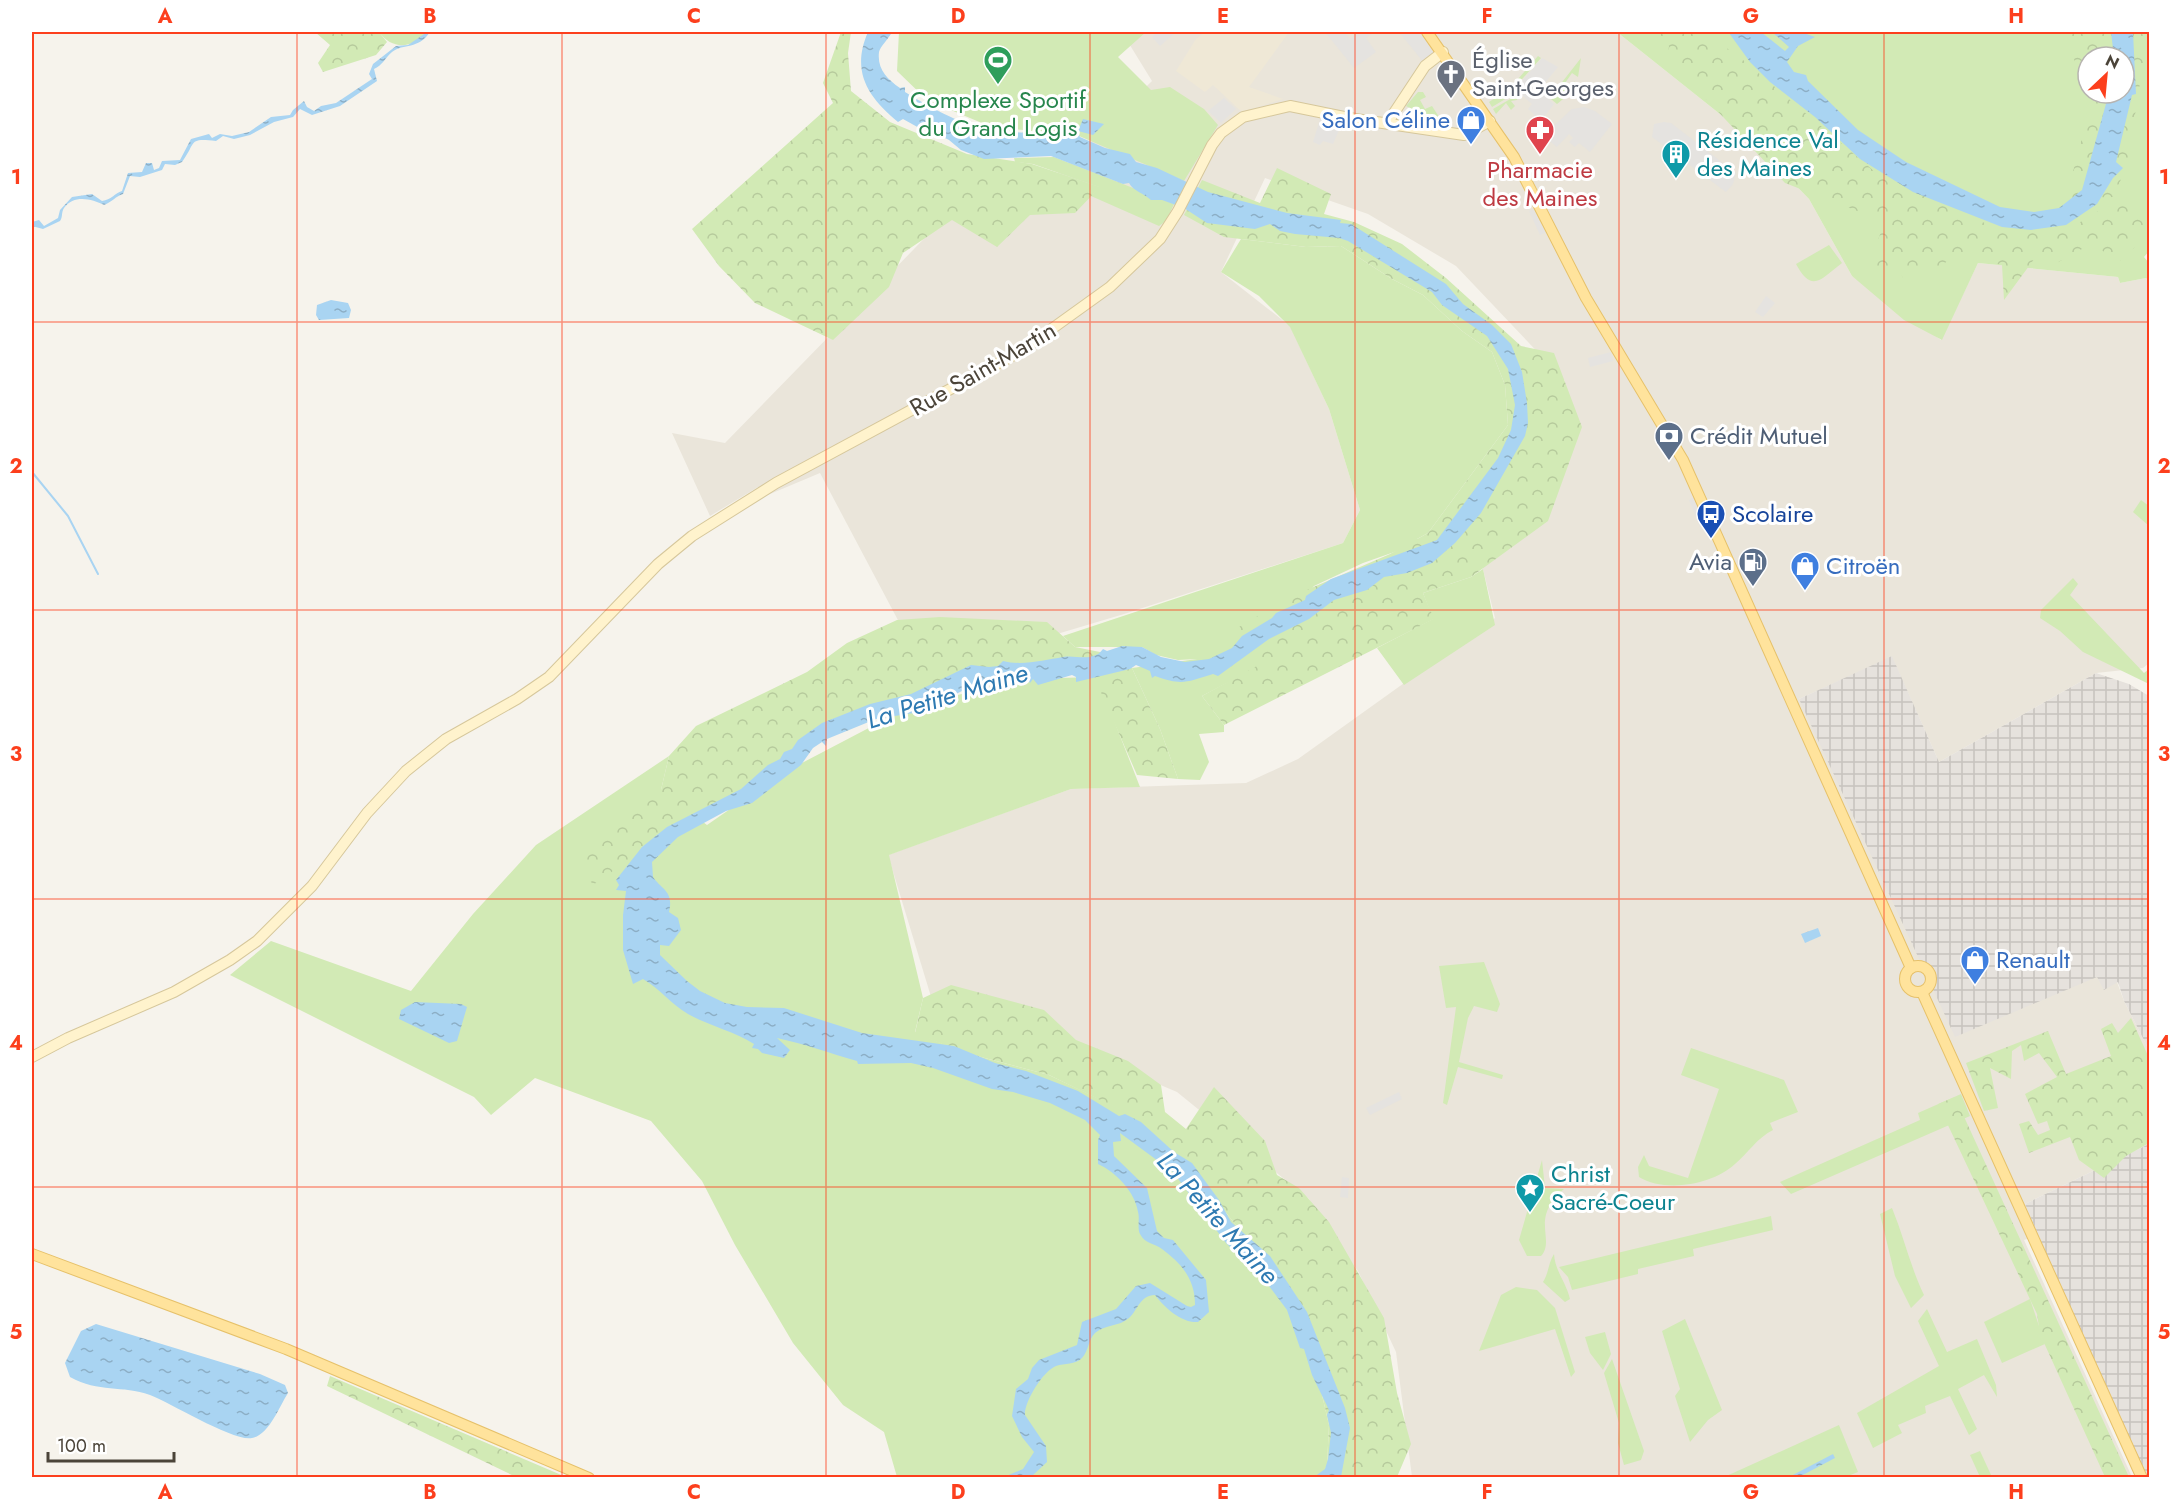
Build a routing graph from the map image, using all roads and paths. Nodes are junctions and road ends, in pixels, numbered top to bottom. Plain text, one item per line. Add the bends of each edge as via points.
1 (1427, 32) edge
2 (1443, 52) junction
3 (1490, 120) junction
4 (1388, 122) junction
5 (1911, 968) junction
6 (1922, 992) junction
7 (32, 1057) edge
8 (32, 1254) edge
9 (589, 1478) edge
10 (2142, 1478) edge

1 - 2 main road
2 - 3 main road
2 - 4 main road via 1425,66
3 - 4 main road via 1464,135
3 - 5 main road via 1535,194 1586,298 1683,460
4 - 7 main road, Rue Saint-Martin via 1290,106 1243,117 1221,133 1160,239 1131,269 1038,340 711,523 658,564 549,677 446,739 406,771 367,813 312,886 252,944 174,992
5 - 6 main road via 1906,973 1906,985 1914,992
5 - 6 main road via 1924,967 1930,973 1931,982
6 - 10 main road
8 - 9 main road via 339,1370

